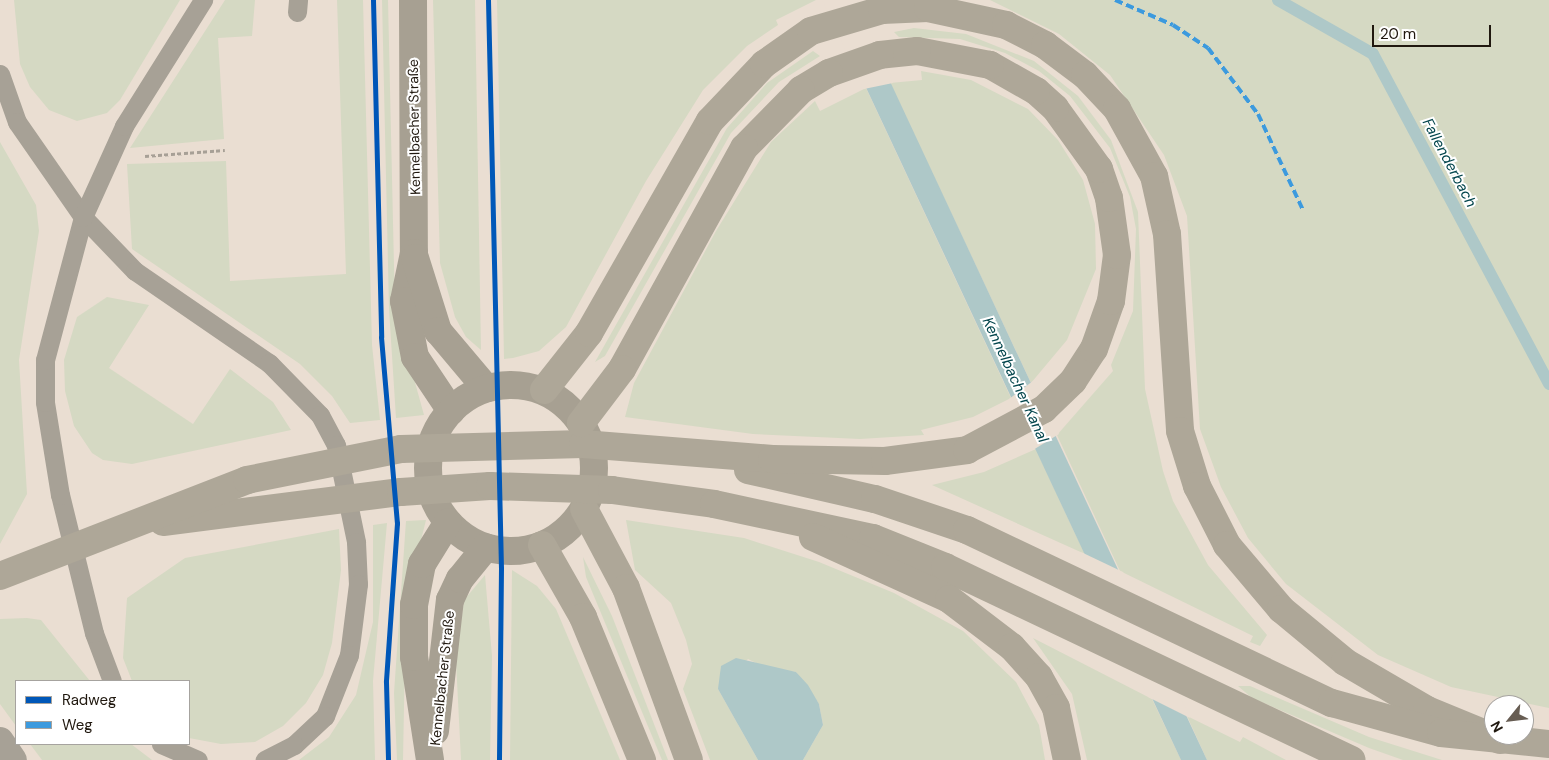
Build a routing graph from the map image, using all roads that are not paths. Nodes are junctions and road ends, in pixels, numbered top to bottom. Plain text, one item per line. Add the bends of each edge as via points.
1 (203, 0) edge
2 (413, 0) edge
3 (0, 74) edge
4 (83, 217) junction
5 (414, 254) junction
6 (486, 388) junction
7 (544, 390) junction
8 (450, 411) junction
9 (581, 423) junction
10 (678, 452) junction
11 (584, 509) junction
12 (759, 514) junction
13 (448, 522) junction
14 (124, 528) junction
15 (542, 545) junction
16 (71, 546) junction
17 (486, 547) junction
18 (0, 576) edge
19 (112, 680) edge
20 (1484, 733) edge
21 (1484, 738) edge
22 (0, 741) edge
23 (1534, 743) edge
24 (1549, 744) edge
25 (163, 745) edge
26 (13, 760) edge
27 (198, 760) edge
28 (265, 760) edge
29 (431, 760) edge
30 (642, 760) edge
31 (690, 760) edge
32 (1067, 760) edge
33 (1351, 760) edge

1 - 4 lane via 124,126
2 - 5 main road, Kennelbacher Straße
3 - 4 lane via 18,122
4 - 16 lane via 45,360 45,402
4 - 28 lane via 135,271 276,369 320,416 336,444 356,542 358,584 349,655 325,716 294,745
5 - 6 main road, Kennelbacher Straße via 438,331
5 - 8 main road, Kennelbacher Straße via 404,301 407,327 415,358
6 - 7 main road via 512,384
6 - 8 main road
7 - 9 main road
7 - 20 highway via 589,333 710,121 745,80 811,31 882,10 928,8 1006,25 1045,45 1085,75 1116,110 1140,146 1163,204 1180,431 1197,486 1227,545 1281,609 1345,662 1427,710
8 - 13 main road via 439,425 428,471 434,497
9 - 10 highway via 622,369 744,148 779,109 829,73 853,62 899,53 962,58 1013,77 1055,108 1086,146 1109,198 1117,255 1111,301 1094,349 1073,381 1044,409 994,439 934,456 885,461
9 - 11 main road via 593,455 594,480
10 - 14 highway via 534,443 446,445 289,468 213,491
10 - 21 highway via 875,498 995,542 1332,703 1402,725
11 - 15 main road via 560,536
11 - 31 highway via 604,540 626,588
12 - 14 highway via 640,493 490,486 296,505
12 - 32 highway via 918,584 979,619 1040,677 1056,708
12 - 33 highway via 872,538 1039,609 1217,699
13 - 17 main road
13 - 29 main road, Kennelbacher Straße via 422,564 414,605 414,658
14 - 16 highway
15 - 17 main road via 515,551
15 - 30 highway via 583,617
16 - 18 highway
16 - 19 lane
17 - 29 main road, Kennelbacher Straße via 460,579 450,600
22 - 26 street
23 - 24 highway
25 - 27 lane

